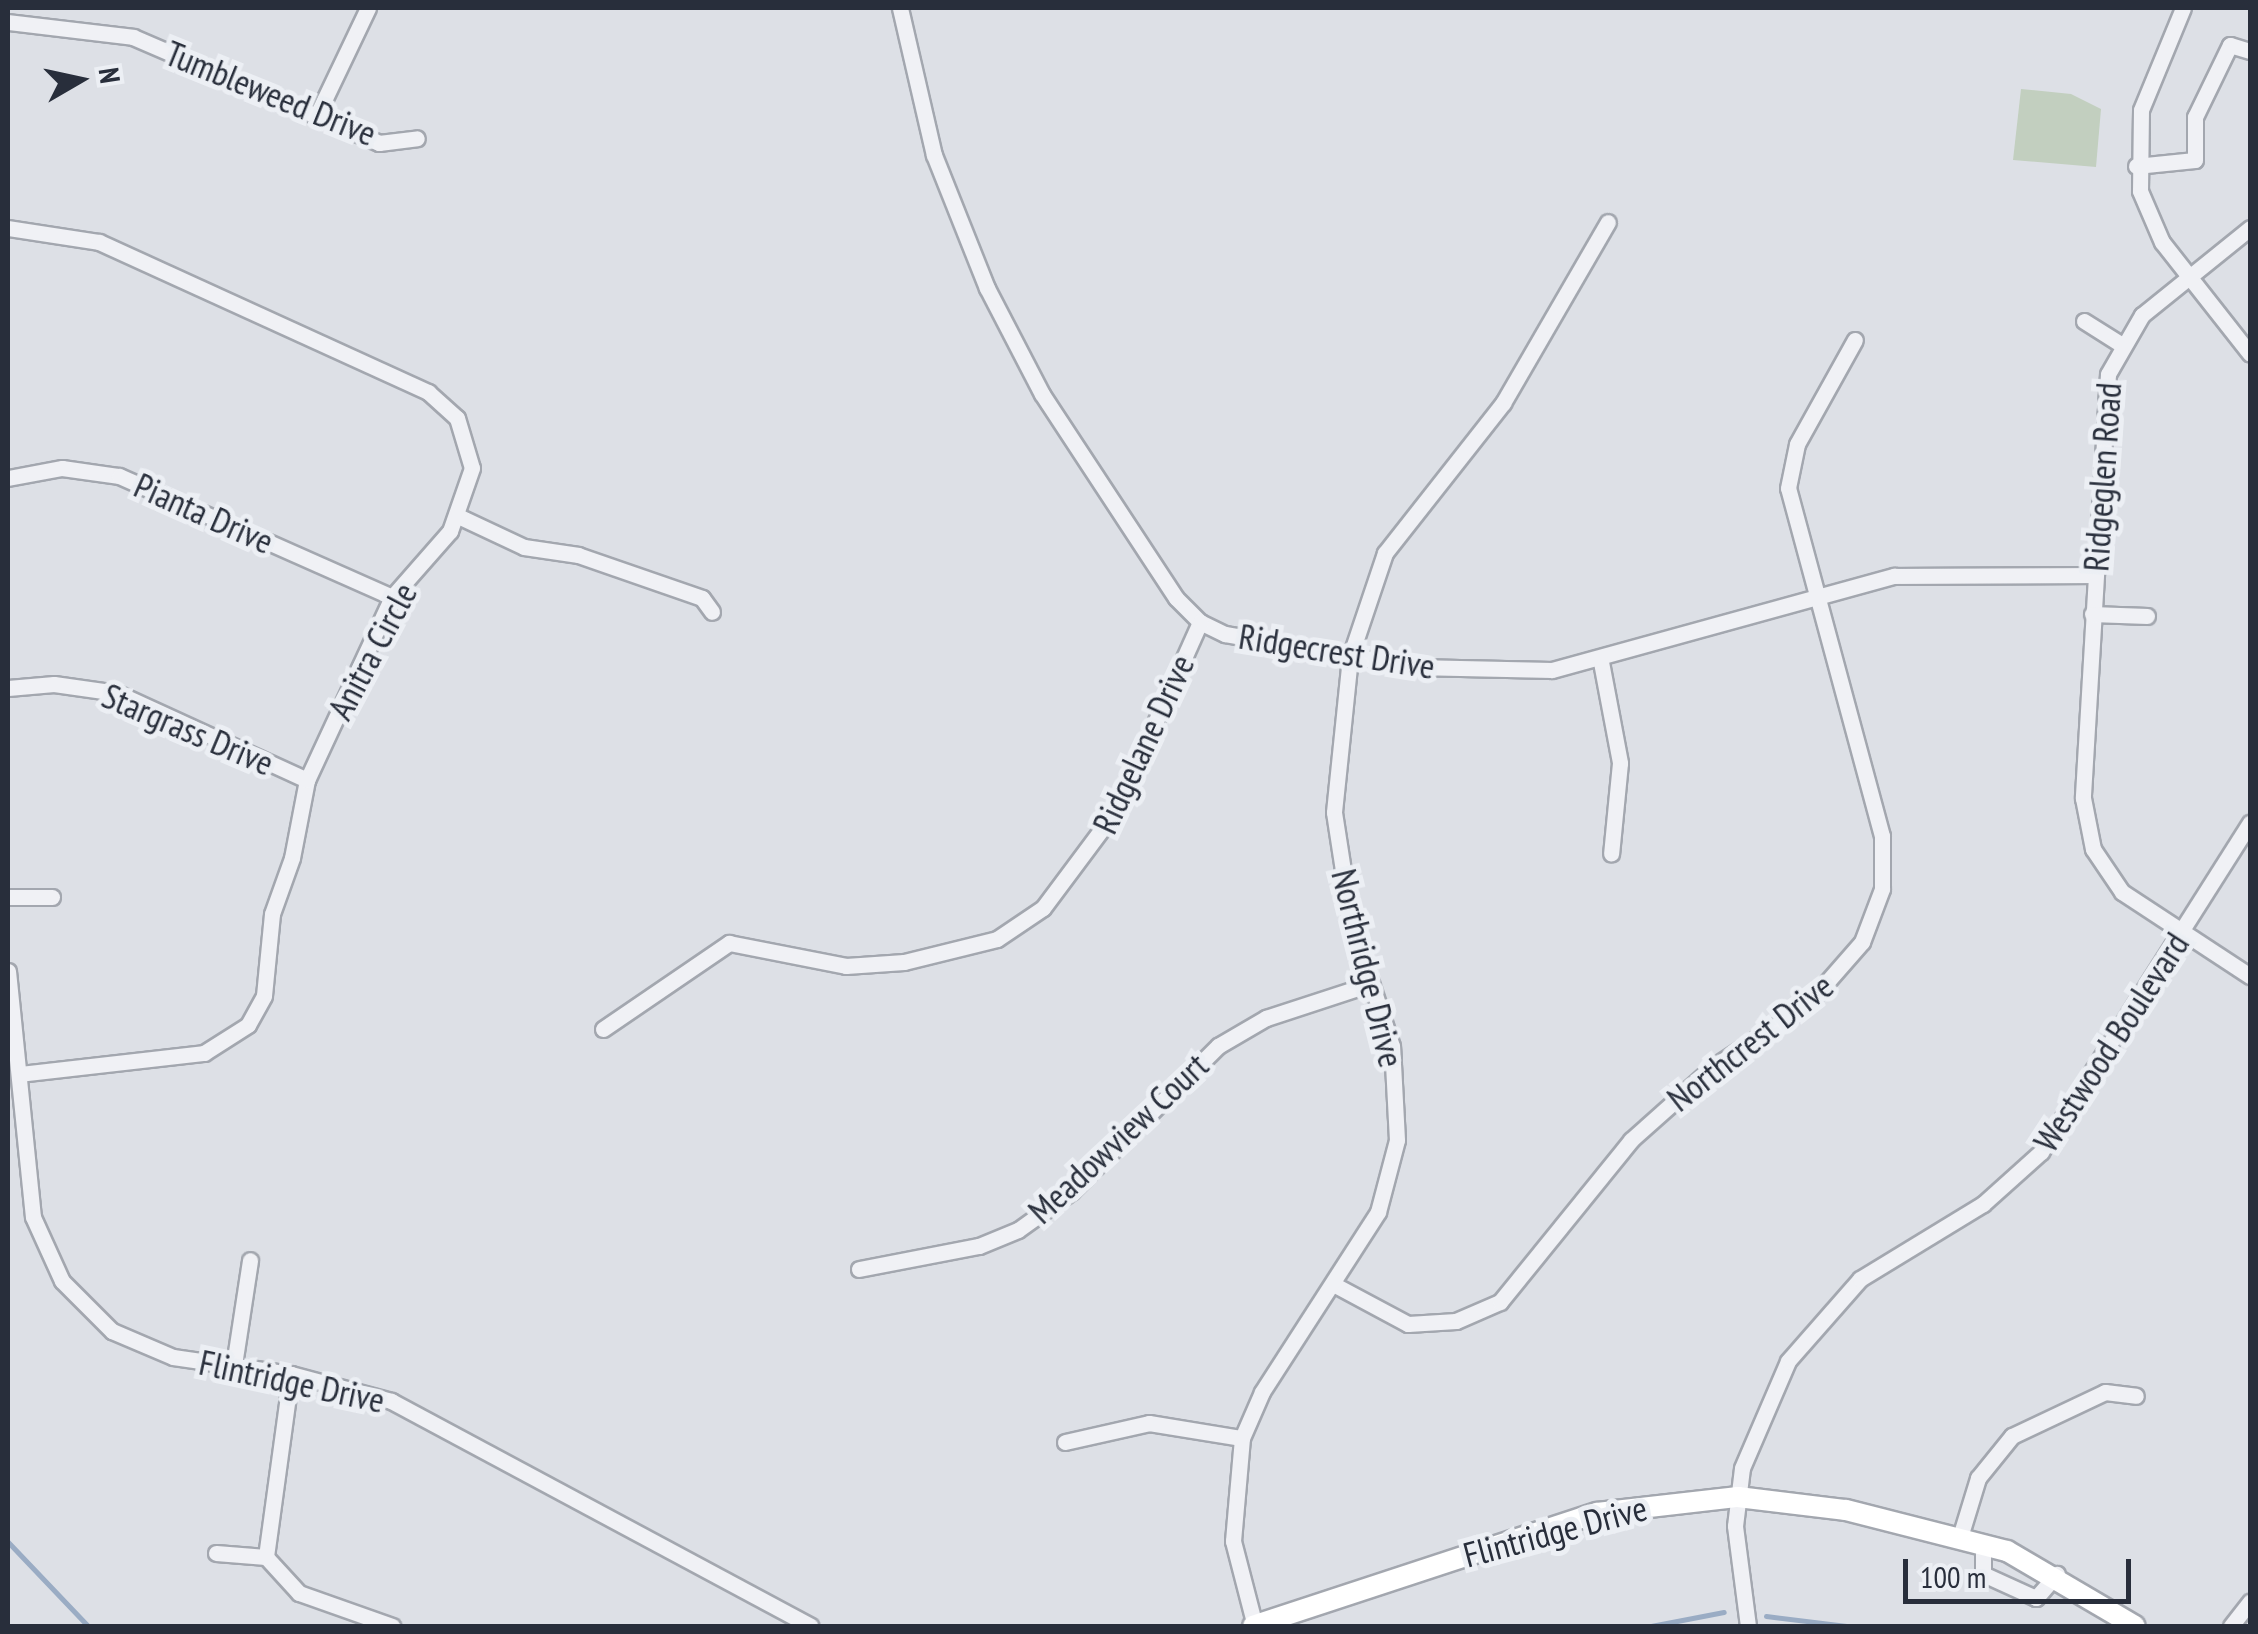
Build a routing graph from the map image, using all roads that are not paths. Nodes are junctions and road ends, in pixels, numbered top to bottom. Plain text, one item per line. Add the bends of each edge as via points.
1 (368, 8) edge
2 (900, 8) edge
3 (2183, 8) edge
4 (8, 22) edge
5 (2250, 50) edge
6 (317, 116) junction
7 (418, 138) dead end
8 (2136, 166) junction
9 (1608, 222) dead end
10 (8, 228) edge
11 (2250, 228) edge
12 (2188, 276) junction
13 (2084, 321) dead end
14 (1855, 340) dead end
15 (2119, 343) junction
16 (2250, 354) edge
17 (8, 478) edge
18 (458, 516) junction
19 (2094, 575) junction
20 (392, 597) junction
21 (1814, 597) junction
22 (712, 612) dead end
23 (2092, 614) junction
24 (2147, 616) dead end
25 (1200, 622) junction
26 (1350, 657) junction
27 (1601, 662) junction
28 (8, 688) edge
29 (306, 780) junction
30 (2250, 823) edge
31 (1611, 854) dead end
32 (8, 897) edge
33 (52, 898) dead end
34 (2182, 933) junction
35 (8, 971) edge
36 (2250, 976) edge
37 (1370, 984) junction
38 (603, 1029) dead end
39 (19, 1074) junction
40 (250, 1260) dead end
41 (859, 1269) dead end
42 (1333, 1284) junction
43 (234, 1365) junction
44 (291, 1374) junction
45 (2136, 1396) dead end
46 (1242, 1438) junction
47 (1065, 1442) dead end
48 (1738, 1497) junction
49 (1960, 1537) junction
50 (1983, 1544) junction
51 (216, 1553) dead end
52 (266, 1557) junction
53 (2057, 1574) junction
54 (2250, 1602) edge
55 (392, 1626) edge
56 (810, 1626) edge
57 (1254, 1626) edge
58 (1748, 1626) edge
59 (2135, 1626) edge
60 (2230, 1626) edge

1 - 6 street
2 - 25 street, Ridgecrest Drive via 934,155 987,288 1042,394 1176,598
3 - 8 street via 2140,110
4 - 6 street, Tumbleweed Drive via 132,37
5 - 8 street via 2230,45 2195,118 2195,160
6 - 7 street, Tumbleweed Drive via 379,142
8 - 12 street via 2148,214
9 - 26 street, Northridge Drive via 1502,403 1386,552
10 - 18 street, Anitra Circle via 100,242 428,392 456,418 470,449 470,482
11 - 12 street, Ridgeglen Road
12 - 15 street, Ridgeglen Road
12 - 16 street
13 - 15 street, Ridgeglen Road
14 - 21 street, Northcrest Drive via 1808,420 1791,469 1789,505
15 - 19 street, Ridgeglen Road via 2106,388
17 - 20 street, Pianta Drive via 62,468 119,476
18 - 20 street, Anitra Circle
18 - 22 street via 524,547 578,555 702,598
19 - 21 street, Ridgecrest Drive via 1929,572
19 - 23 street, Ridgeglen Road
20 - 29 street, Anitra Circle
21 - 27 street, Ridgecrest Drive
21 - 42 street, Northcrest Drive via 1882,836 1882,888 1848,963 1806,1006 1713,1067 1631,1140 1500,1302 1456,1321 1408,1324
23 - 24 street, Ridgeglen Road
23 - 34 street, Ridgeglen Road via 2084,798 2094,849 2122,892
25 - 26 street, Ridgecrest Drive
25 - 38 street, Ridgelane Drive via 1116,810 1043,908 997,939 904,962 846,966 729,943
26 - 27 street, Ridgecrest Drive via 1500,673
26 - 37 street, Northridge Drive via 1334,812
27 - 31 street via 1620,763
28 - 29 street, Stargrass Drive via 54,684 118,693
29 - 39 street, Anitra Circle via 292,858 272,914 264,996 248,1025 204,1053
30 - 34 street, Westwood Boulevard
32 - 33 street
34 - 36 street, Ridgeglen Road
34 - 48 street, Westwood Boulevard via 2074,1110 2033,1161 1983,1204 1860,1279 1806,1335 1751,1432
35 - 39 street, Flintridge Drive
37 - 41 street, Meadowview Court via 1266,1018 1218,1046 1072,1191 1018,1230 978,1246
37 - 42 street, Northridge Drive via 1394,1062 1397,1140 1378,1212
39 - 43 street, Flintridge Drive via 33,1216 62,1280 82,1306 145,1348
40 - 43 street
42 - 46 street, Northridge Drive via 1262,1392
43 - 44 street, Flintridge Drive
44 - 52 street
44 - 56 street, Flintridge Drive via 443,1424
45 - 49 street via 2105,1392 2012,1436 1978,1478
46 - 47 street via 1149,1423
46 - 57 street, Northridge Drive via 1232,1528
48 - 49 street, Flintridge Drive via 1846,1510
48 - 57 street, Flintridge Drive via 1598,1513
48 - 58 street, Westwood Boulevard via 1736,1552
49 - 50 street, Flintridge Drive
50 - 53 street, Flintridge Drive
50 - 53 street via 1983,1574 2036,1598
51 - 52 street
52 - 55 street via 298,1593
53 - 59 street, Flintridge Drive
54 - 60 street

